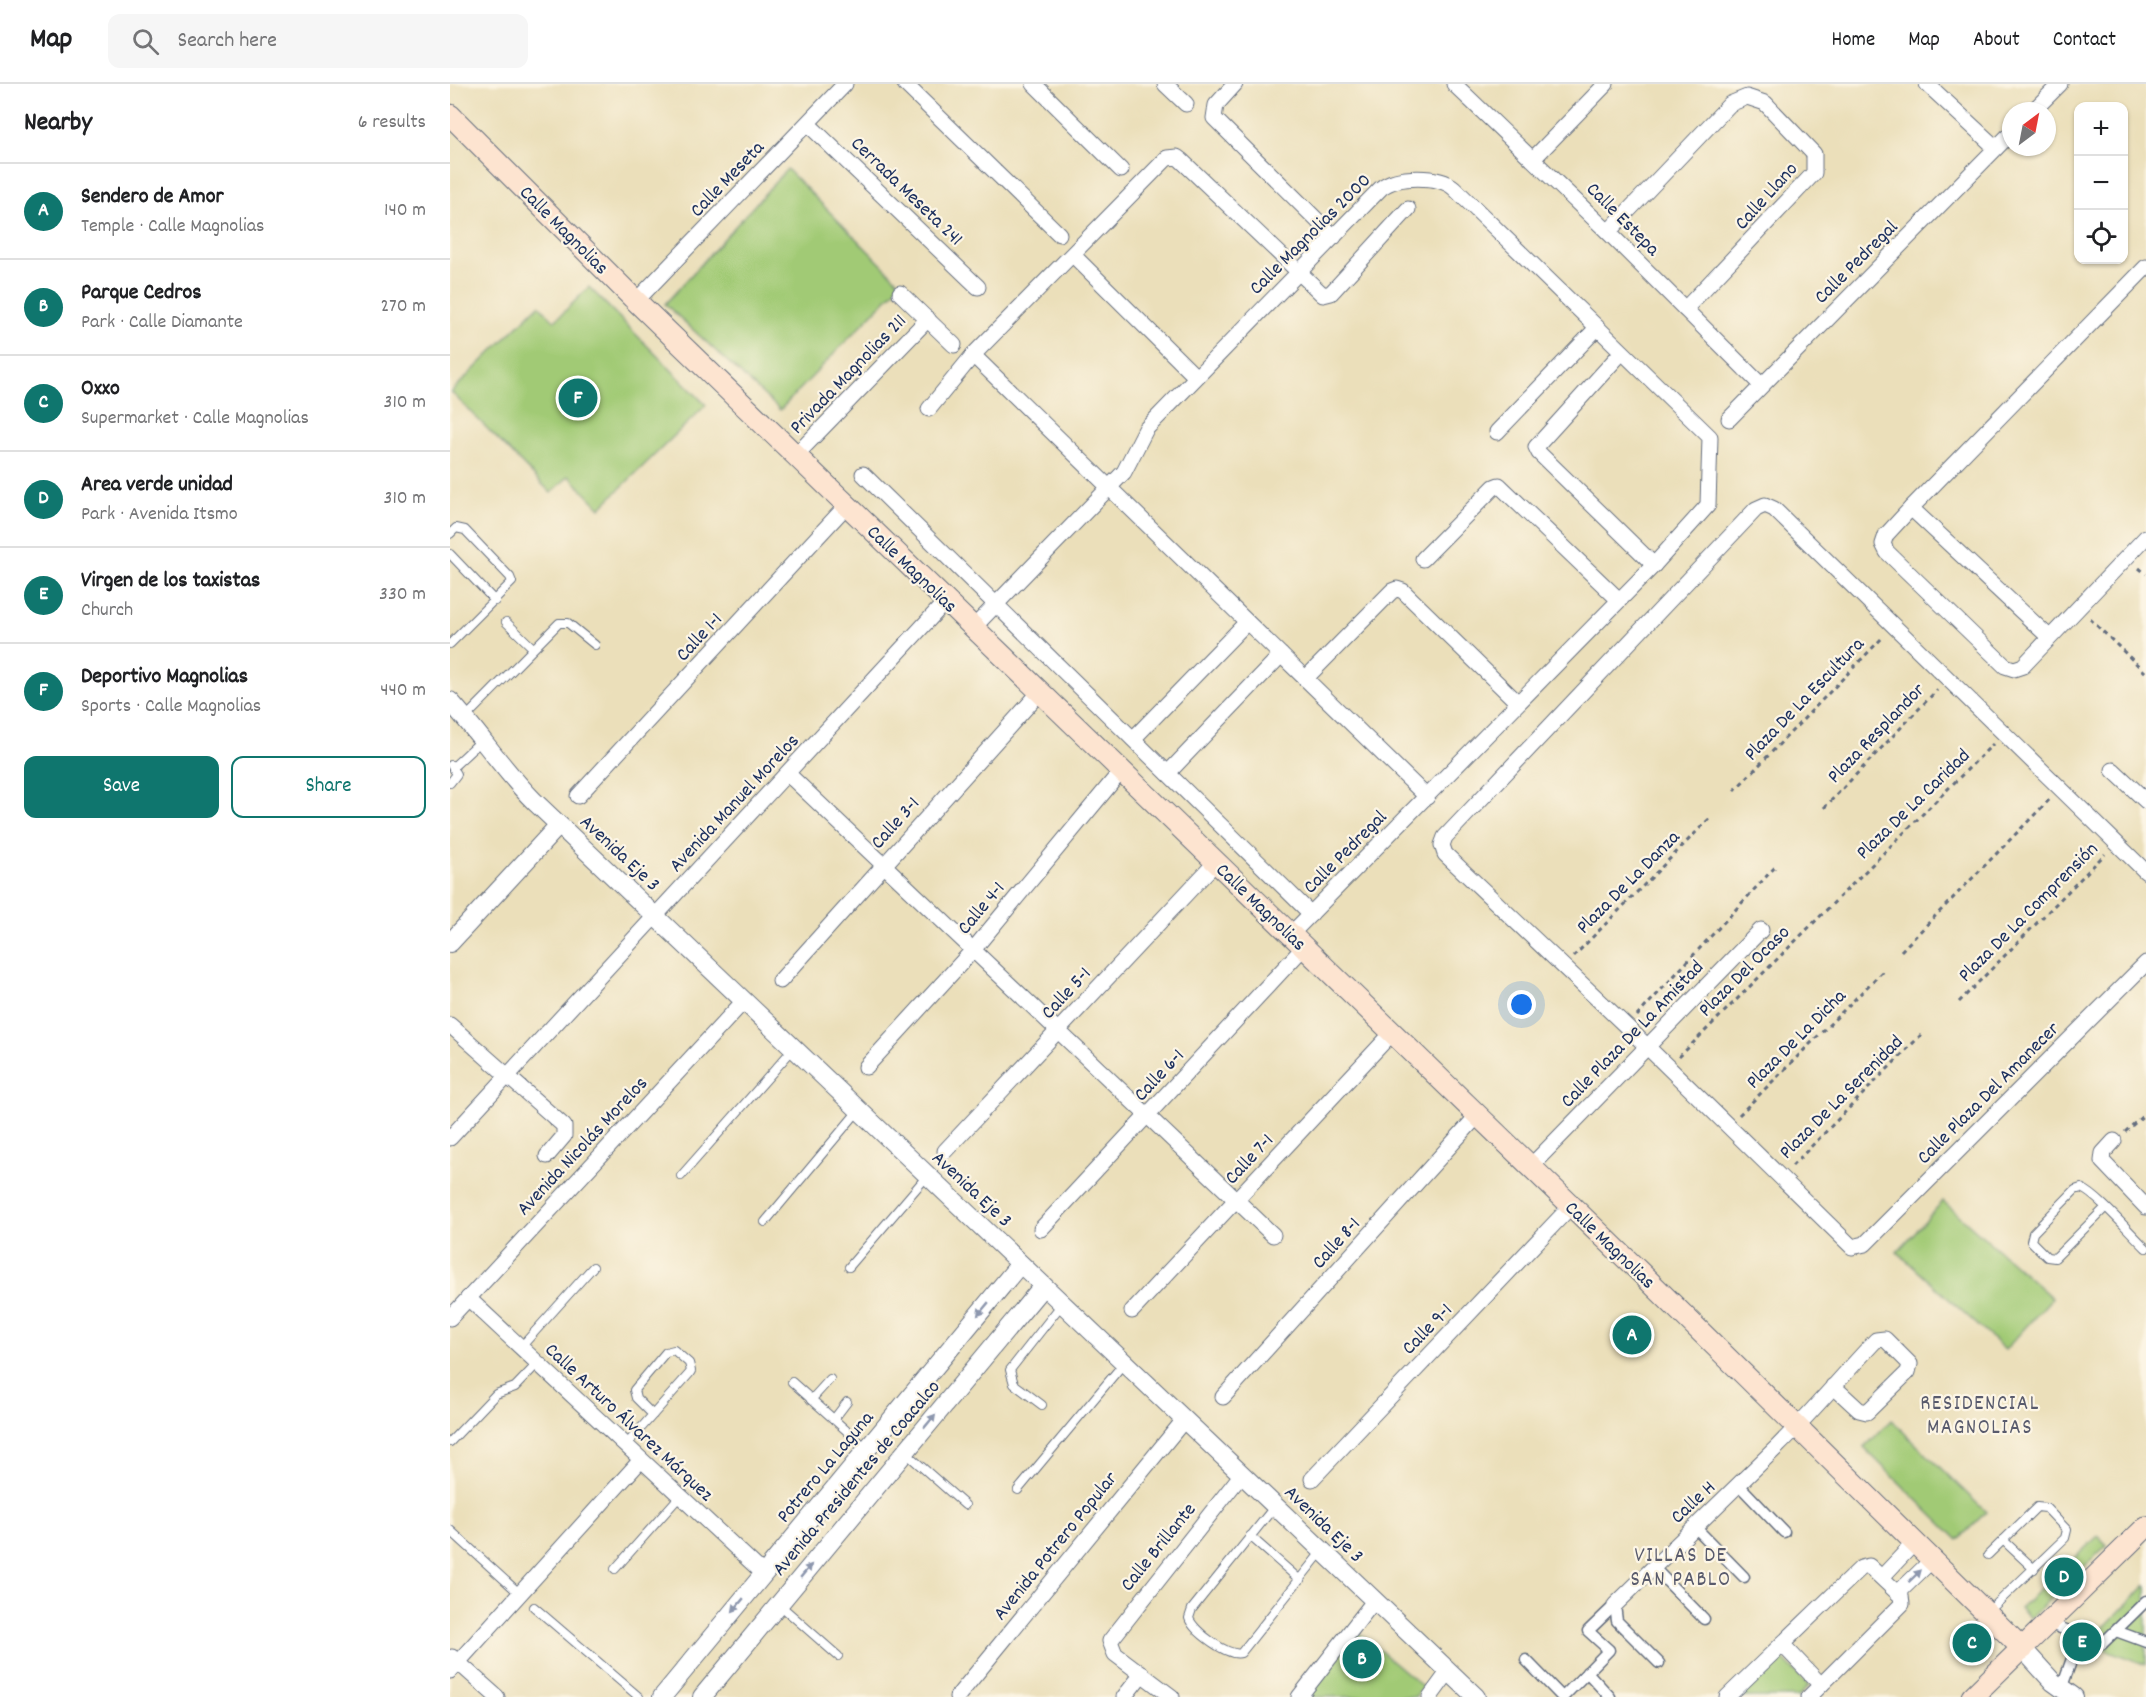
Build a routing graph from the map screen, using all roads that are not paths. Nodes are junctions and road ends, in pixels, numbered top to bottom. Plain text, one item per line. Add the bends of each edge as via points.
1 (845, 84) edge
2 (905, 84) edge
3 (1034, 84) edge
4 (1165, 84) edge
5 (1235, 84) edge
6 (1455, 84) edge
7 (1606, 84) edge
8 (1927, 84) edge
9 (2060, 84) edge
10 (2042, 102) edge
11 (1186, 104) dead end
12 (450, 115) edge
13 (808, 124) junction
14 (2002, 142) edge
15 (1996, 148) junction
16 (1533, 159) junction
17 (1121, 170) dead end
18 (1408, 209) dead end
19 (1608, 232) junction
20 (1059, 234) dead end
21 (1334, 237) junction
22 (1073, 255) junction
23 (2146, 267) edge
24 (1299, 273) junction
25 (978, 287) dead end
26 (900, 293) dead end
27 (636, 301) junction
28 (1685, 309) junction
29 (928, 319) junction
30 (1597, 328) junction
31 (954, 345) dead end
32 (1622, 352) junction
33 (974, 355) junction
34 (1196, 377) junction
35 (1761, 385) junction
36 (929, 409) dead end
37 (1729, 418) dead end
38 (1497, 432) dead end
39 (796, 455) junction
40 (862, 474) dead end
41 (1109, 488) junction
42 (848, 504) junction
43 (1911, 508) junction
44 (450, 534) edge
45 (2146, 537) edge
46 (450, 554) edge
47 (1423, 559) dead end
48 (1654, 566) junction
49 (947, 600) junction
50 (1619, 600) junction
51 (495, 602) junction
52 (996, 605) junction
53 (506, 622) dead end
54 (1247, 622) junction
55 (974, 627) junction
56 (2049, 637) junction
57 (450, 644) edge
58 (595, 645) dead end
59 (533, 648) junction
60 (1281, 655) junction
61 (1305, 679) junction
62 (1040, 692) junction
63 (450, 702) edge
64 (1517, 702) junction
65 (465, 718) junction
66 (1133, 739) junction
67 (482, 740) junction
68 (452, 766) edge
69 (1122, 770) junction
70 (2113, 770) dead end
71 (1168, 773) junction
72 (788, 774) junction
73 (450, 783) edge
74 (578, 796) dead end
75 (1427, 797) junction
76 (2146, 801) edge
77 (559, 825) junction
78 (1216, 862) junction
79 (885, 865) junction
80 (2146, 872) edge
81 (1311, 914) junction
82 (656, 915) junction
83 (1761, 930) dead end
84 (1298, 941) junction
85 (450, 943) edge
86 (973, 950) junction
87 (2146, 963) edge
88 (780, 981) dead end
89 (743, 1002) junction
90 (450, 1025) edge
91 (1058, 1031) junction
92 (1393, 1032) junction
93 (1647, 1046) junction
94 (794, 1048) junction
95 (866, 1067) dead end
96 (508, 1076) junction
97 (858, 1111) junction
98 (1478, 1115) junction
99 (1146, 1117) junction
100 (450, 1138) edge
101 (2114, 1141) road end
102 (945, 1151) dead end
103 (547, 1156) dead end
104 (1531, 1166) junction
105 (681, 1176) dead end
106 (927, 1176) junction
107 (1237, 1200) junction
108 (1572, 1206) junction
109 (2105, 1208) junction
110 (2146, 1208) edge
111 (765, 1222) dead end
112 (1041, 1229) dead end
113 (1273, 1235) dead end
114 (2146, 1248) edge
115 (1020, 1264) junction
116 (593, 1267) dead end
117 (849, 1267) dead end
118 (1042, 1286) junction
119 (468, 1298) junction
120 (1062, 1304) junction
121 (1132, 1311) dead end
122 (450, 1318) edge
123 (521, 1347) junction
124 (538, 1363) junction
125 (1124, 1363) junction
126 (830, 1378) dead end
127 (792, 1382) dead end
128 (1833, 1386) junction
129 (1223, 1398) dead end
130 (811, 1400) junction
131 (847, 1402) dead end
132 (1042, 1405) dead end
133 (653, 1415) junction
134 (834, 1419) junction
135 (1184, 1420) junction
136 (1797, 1427) junction
137 (450, 1442) edge
138 (626, 1445) junction
139 (868, 1449) junction
140 (905, 1452) junction
141 (641, 1460) junction
142 (1242, 1474) junction
143 (1312, 1479) dead end
144 (1739, 1485) junction
145 (1018, 1490) dead end
146 (680, 1496) junction
147 (965, 1505) dead end
148 (1275, 1506) junction
149 (1695, 1527) junction
150 (2146, 1527) edge
151 (450, 1530) edge
152 (1784, 1532) dead end
153 (1250, 1536) junction
154 (2003, 1540) junction
155 (1915, 1542) junction
156 (1322, 1551) junction
157 (1988, 1555) dead end
158 (1933, 1559) junction
159 (1653, 1567) junction
160 (615, 1569) dead end
161 (2034, 1569) junction
162 (764, 1574) junction
163 (1744, 1577) dead end
164 (1882, 1577) junction
165 (1300, 1580) junction
166 (519, 1593) junction
167 (1898, 1593) junction
168 (1374, 1601) junction
169 (2146, 1601) edge
170 (779, 1604) junction
171 (1615, 1605) junction
172 (534, 1607) dead end
173 (1987, 1613) junction
174 (1704, 1618) dead end
175 (2048, 1623) junction
176 (2116, 1630) junction
177 (2080, 1637) junction
178 (2146, 1642) edge
179 (1782, 1644) junction
180 (2023, 1648) junction
181 (838, 1656) dead end
182 (1526, 1660) dead end
183 (452, 1663) edge
184 (1659, 1663) dead end
185 (1449, 1671) junction
186 (1587, 1672) junction
187 (1142, 1674) junction
188 (1821, 1685) junction
189 (2068, 1693) edge
190 (497, 1697) edge
191 (639, 1697) edge
192 (662, 1697) edge
193 (702, 1697) edge
194 (957, 1697) edge
195 (1124, 1697) edge
196 (1172, 1697) edge
197 (1299, 1697) edge
198 (1430, 1697) edge
199 (1476, 1697) edge
200 (1562, 1697) edge
201 (1610, 1697) edge
202 (1727, 1697) edge
203 (1809, 1697) edge
204 (1972, 1697) edge

1 - 13 street, Calle Meseta
2 - 20 street
3 - 17 street
4 - 11 street
5 - 21 street via 1216,105 1214,118
6 - 16 street, Calle Estepa
7 - 16 street
8 - 15 street
9 - 10 street
12 - 27 main road, Calle Magnolias
13 - 25 street, Cerrada Meseta 241
13 - 27 street, Calle Meseta
14 - 15 street, Calle Pedregal
15 - 35 street, Calle Pedregal
16 - 19 street, Calle Estepa
18 - 24 street via 1329,295 1321,294
19 - 28 street, Calle Estepa
19 - 28 street, Calle Llano via 1730,104 1747,97 1765,104 1814,154 1814,174
21 - 24 street, Calle Magnolias 2000
21 - 30 street, Calle Magnolias 2000 via 1390,182 1446,182
22 - 24 street via 1163,160 1172,156 1181,160
22 - 33 street
22 - 34 street
23 - 43 street
24 - 34 street, Calle Magnolias 2000
26 - 29 street
27 - 39 main road, Calle Magnolias
28 - 35 street, Calle Estepa
29 - 31 street
29 - 39 street, Privada Magnolias 211
30 - 32 street, Calle Magnolias 2000
30 - 38 street
32 - 48 street, Calle Magnolias 2000 via 1710,437 1708,505
32 - 48 street via 1536,447
33 - 36 street
33 - 41 street
34 - 41 street, Calle Magnolias 2000 via 1146,429 1128,466
35 - 37 street, Calle Pedregal
39 - 42 main road, Calle Magnolias
40 - 52 street
41 - 52 street, Calle Magnolias 2000
41 - 54 street
42 - 49 main road, Calle Magnolias
42 - 74 street, Calle 1-1
43 - 56 street
43 - 56 street via 1886,535 1884,548 2005,666 2019,669
44 - 51 lane via 456,528 465,530 510,577 511,585
45 - 56 street
46 - 51 lane
47 - 50 street via 1499,485
48 - 50 street
49 - 55 main road, Calle Magnolias
49 - 72 street, Avenida Manuel Morelos
50 - 64 street, Calle Pedregal
51 - 57 lane
52 - 55 street, Calle Magnolias 2000
52 - 66 street
53 - 59 lane
54 - 60 street
54 - 66 street
55 - 62 main road, Calle Magnolias
58 - 59 lane via 564,622
59 - 65 lane
60 - 61 street
60 - 71 street
61 - 64 street via 1397,589
61 - 75 street
62 - 69 main road, Calle Magnolias
62 - 79 street, Calle 3-1
63 - 65 street, Avenida Eje 3
64 - 75 street, Calle Pedregal
65 - 67 street, Avenida Eje 3
66 - 71 street
67 - 68 lane
67 - 77 street, Avenida Eje 3 via 515,782
68 - 73 lane via 457,774
69 - 78 main road, Calle Magnolias
69 - 86 street, Calle 4-1
70 - 76 street
71 - 81 street
72 - 79 street
72 - 82 street, Avenida Manuel Morelos
75 - 81 street, Calle Pedregal
77 - 82 street, Avenida Eje 3
77 - 85 street
78 - 84 main road, Calle Magnolias
78 - 91 street, Calle 5-1
79 - 86 street
79 - 88 street, Calle 3-1
80 - 93 street via 1774,509 1756,509 1443,841 1445,854
81 - 84 street, Calle Pedregal
82 - 89 street, Avenida Eje 3
82 - 96 street, Avenida Manuel Morelos
83 - 93 street, Calle Plaza De La Amistad
84 - 92 main road, Calle Magnolias
84 - 99 street, Calle 6-1
86 - 91 street
86 - 95 street, Calle 4-1
87 - 93 street, Calle Plaza Del Amanecer via 1865,1244 1856,1248 1779,1179
89 - 94 street, Avenida Eje 3
89 - 119 street, Avenida Nicolás Morelos
90 - 96 street
91 - 99 street
91 - 102 street, Calle 5-1
92 - 98 main road, Calle Magnolias
92 - 107 street, Calle 7-1
93 - 104 street, Calle Plaza De La Amistad
94 - 97 street, Avenida Eje 3
94 - 105 lane
96 - 100 street, Avenida Manuel Morelos
96 - 103 street via 564,1126 562,1140
97 - 106 street, Avenida Eje 3
97 - 111 lane
98 - 104 main road, Calle Magnolias
98 - 129 street, Calle 8-1
99 - 107 street
99 - 112 street, Calle 6-1
101 - 110 street via 2103,1153 2102,1161
104 - 108 main road, Calle Magnolias
106 - 115 street, Avenida Eje 3
106 - 117 lane
107 - 113 street
107 - 121 street, Calle 7-1
108 - 136 main road, Calle Magnolias
108 - 143 street, Calle 9-1
109 - 109 lane via 2086,1190 2078,1189 2033,1233 2031,1241 2047,1257 2055,1258
109 - 114 lane
115 - 118 street, Avenida Eje 3
115 -> 139 street, Potrero La Laguna
116 - 123 lane
118 - 120 street, Avenida Eje 3
140 -> 118 street, Avenida Presidentes de Coacalco
119 - 122 street, Avenida Nicolás Morelos
119 - 123 street, Calle Arturo Álvarez Márquez
120 - 125 street, Avenida Eje 3
120 - 132 lane via 1010,1370 1014,1384
123 - 124 street, Calle Arturo Álvarez Márquez
124 - 137 lane via 515,1387 495,1394
124 - 138 street, Calle Arturo Álvarez Márquez
125 - 135 street, Avenida Eje 3
125 - 145 lane
126 - 130 lane
127 - 130 lane
128 - 128 street, Calle H via 1882,1338 1910,1366 1869,1410 1859,1410
128 - 136 street, Calle H
130 - 134 lane
131 - 134 lane
133 - 133 lane via 691,1371 689,1363 674,1350 666,1352 634,1390 636,1398
133 - 138 lane
134 - 139 lane
135 - 142 street, Avenida Eje 3
135 - 194 street, Avenida Potrero Popular
136 - 144 street, Calle H
136 - 155 main road, Calle Magnolias
138 - 141 street, Calle Arturo Álvarez Márquez
139 - 162 street, Potrero La Laguna
140 - 147 lane
170 -> 140 street, Avenida Presidentes de Coacalco
141 - 146 street, Calle Arturo Álvarez Márquez
141 - 166 street
142 - 148 street, Avenida Eje 3
142 - 187 street, Calle Brillante via 1113,1636 1110,1646 1115,1654
144 - 149 street, Calle H
144 - 152 street
146 - 160 lane
146 - 162 street, Calle Arturo Álvarez Márquez
148 - 153 lane
148 - 156 street, Avenida Eje 3
149 - 159 street, Calle H
149 - 163 street
150 - 175 main road
151 - 166 lane
153 - 165 lane
153 - 165 lane via 1192,1609 1189,1618 1194,1627 1227,1652 1241,1653
154 - 157 lane
154 - 161 lane
154 - 161 lane via 2040,1506 2066,1527 2066,1538
155 - 158 main road, Calle Magnolias
155 - 164 street
156 - 165 lane
156 - 168 street, Avenida Eje 3
167 -> 158 street
158 - 173 main road, Calle Magnolias
159 - 171 street, Calle H
159 - 174 street
161 - 173 lane
162 -> 192 street, Potrero La Laguna
164 - 167 street
164 - 179 street via 1864,1566
166 - 183 street
167 - 188 street via 1903,1602 1901,1607
168 - 185 street, Avenida Eje 3
168 - 197 street
169 - 176 street
170 - 181 lane
170 - 193 street, Avenida Presidentes de Coacalco
171 - 184 street via 1617,1622
171 - 186 street via 1588,1631 1609,1650
172 - 191 lane
173 - 180 main road, Calle Magnolias
175 - 177 street
175 - 180 main road
176 - 177 street via 2102,1644
176 - 178 street
177 - 189 street
179 - 188 street
179 - 202 street
180 - 189 street, Calle Magnolias
180 - 204 main road
182 - 200 street
183 - 190 street
185 - 198 street
185 - 199 street, Avenida Eje 3
186 - 200 street
186 - 201 street
187 - 195 street
187 - 196 street
188 - 203 street

